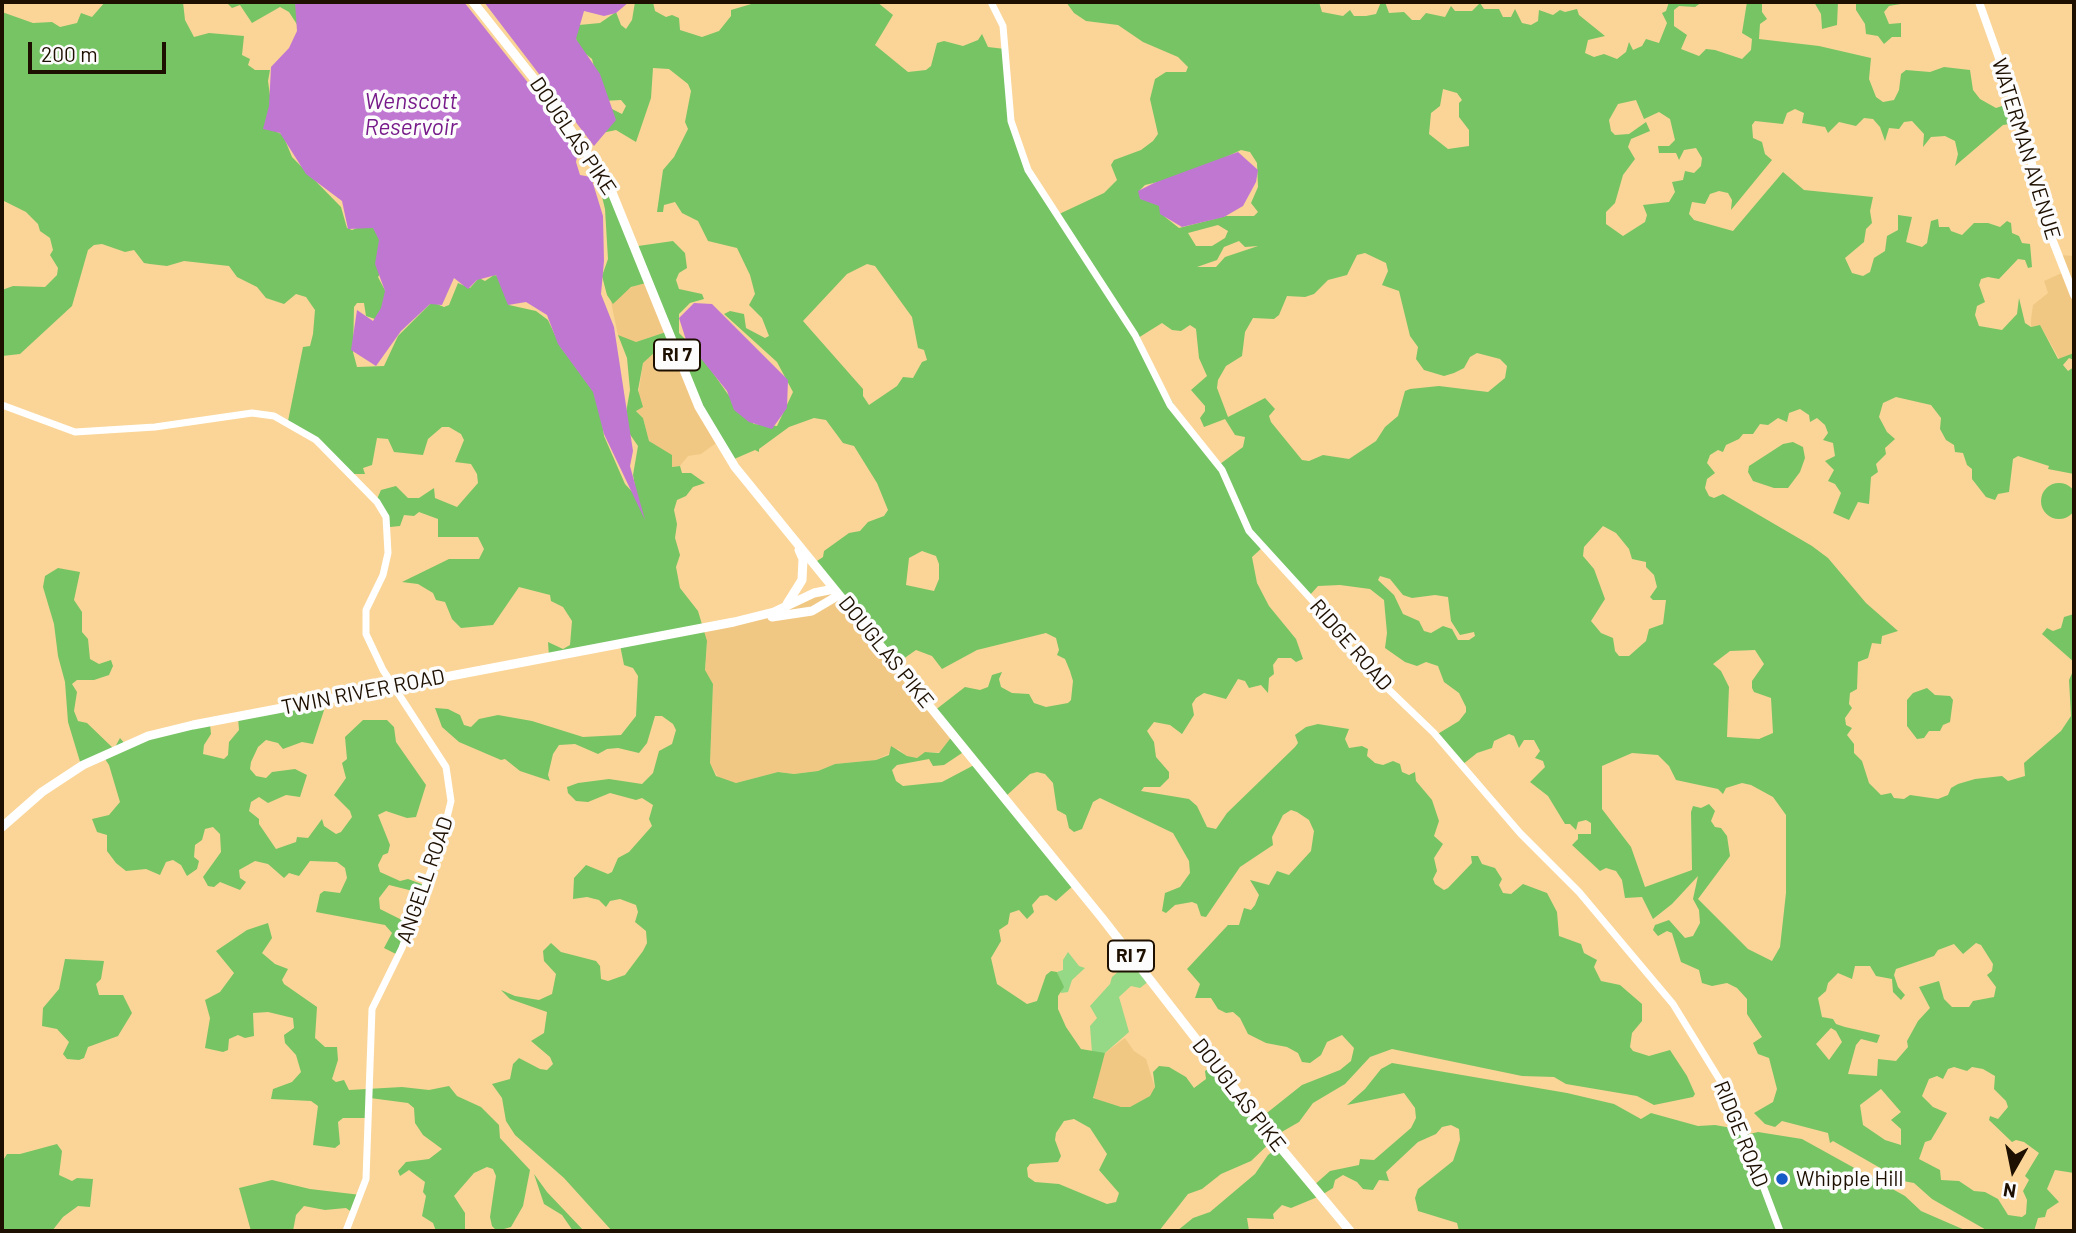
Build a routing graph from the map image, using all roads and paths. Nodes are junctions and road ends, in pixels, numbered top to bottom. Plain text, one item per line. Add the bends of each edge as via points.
1 (474, 2) edge
2 (991, 2) edge
3 (1979, 2) edge
4 (2074, 295) edge
5 (2, 405) edge
6 (793, 539) junction
7 (837, 592) junction
8 (778, 611) junction
9 (749, 619) junction
10 (396, 688) junction
11 (2, 827) edge
12 (346, 1231) edge
13 (1350, 1231) edge
14 (1780, 1231) edge

1 - 6 main road, DOUGLAS PIKE / RI 7 via 609,185 705,419 739,472
2 - 14 street, RIDGE ROAD via 1000,18 1006,48 1009,110 1028,169 1135,335 1170,405 1222,470 1249,531 1320,609 1358,660 1426,725 1520,833 1579,892 1673,1004 1729,1096
3 - 4 main road, WATERMAN AVENUE via 2021,120 2049,231
5 - 10 street, ANGELL ROAD via 75,432 155,427 251,413 274,416 316,440 386,517 390,544 386,565 364,621 371,648
6 - 7 main road, DOUGLAS PIKE / RI 7
6 - 8 main road via 803,559 802,580
7 - 8 main road, TWIN RIVER ROAD via 814,593
7 - 9 main road, TWIN RIVER ROAD via 812,611
7 - 13 main road, DOUGLAS PIKE / RI 7
8 - 9 main road, TWIN RIVER ROAD
9 - 10 main road, TWIN RIVER ROAD
10 - 11 main road, TWIN RIVER ROAD via 193,725 133,742 58,780
10 - 12 street, ANGELL ROAD via 446,767 451,801 411,924 372,1009 366,1179

